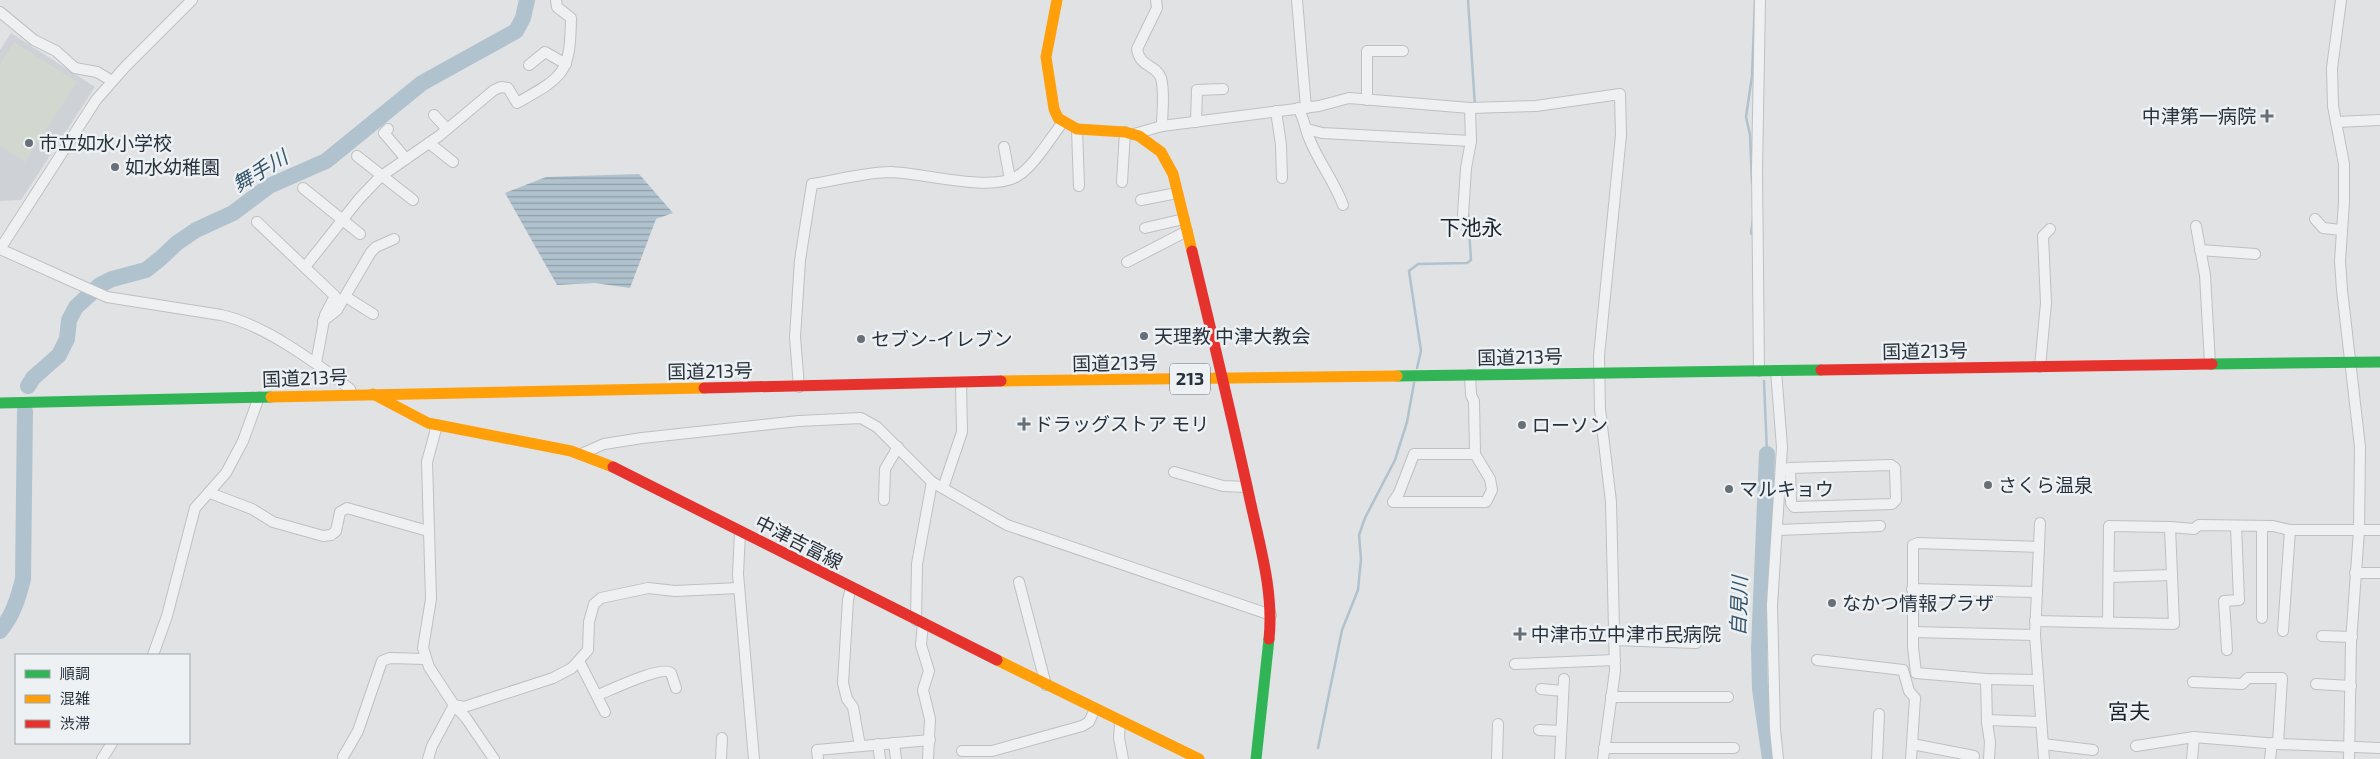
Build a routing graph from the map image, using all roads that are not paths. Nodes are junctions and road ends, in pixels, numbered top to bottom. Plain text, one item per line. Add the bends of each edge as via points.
1 (192, 0) edge
2 (556, 0) edge
3 (1057, 0) edge
4 (1156, 0) edge
5 (1297, 0) edge
6 (1760, 0) edge
7 (2341, 0) edge
8 (0, 12) edge
9 (1403, 51) dead end
10 (566, 64) junction
11 (529, 65) dead end
12 (112, 80) junction
13 (1223, 89) dead end
14 (1367, 100) junction
15 (1302, 108) junction
16 (1470, 108) junction
17 (1276, 111) junction
18 (434, 115) dead end
19 (2380, 120) edge
20 (1063, 122) junction
21 (1196, 122) junction
22 (2336, 122) junction
23 (1162, 126) junction
24 (388, 129) dead end
25 (1077, 129) junction
26 (1307, 129) junction
27 (447, 130) junction
28 (1129, 133) junction
29 (1471, 141) junction
30 (429, 143) junction
31 (1004, 147) dead end
32 (357, 156) dead end
33 (406, 159) junction
34 (453, 162) dead end
35 (382, 176) junction
36 (1282, 178) dead end
37 (1010, 179) junction
38 (1122, 182) dead end
39 (1080, 186) dead end
40 (303, 188) dead end
41 (1178, 193) junction
42 (413, 200) dead end
43 (1141, 200) dead end
44 (1343, 204) dead end
45 (1463, 215) dead end
46 (342, 219) junction
47 (1184, 219) junction
48 (2315, 219) dead end
49 (257, 222) dead end
50 (2196, 226) dead end
51 (1145, 228) dead end
52 (2050, 229) dead end
53 (2341, 230) junction
54 (1187, 232) junction
55 (360, 234) dead end
56 (394, 239) dead end
57 (0, 249) edge
58 (2200, 250) junction
59 (2255, 254) dead end
60 (1127, 262) dead end
61 (305, 267) junction
62 (346, 297) junction
63 (373, 314) dead end
64 (323, 321) junction
65 (2350, 362) junction
66 (2380, 362) edge
67 (316, 363) junction
68 (2210, 364) junction
69 (2040, 367) junction
70 (1759, 371) junction
71 (1776, 371) junction
72 (1599, 373) junction
73 (1470, 375) junction
74 (1222, 379) junction
75 (960, 382) junction
76 (799, 387) junction
77 (371, 393) junction
78 (352, 394) junction
79 (259, 396) junction
80 (0, 403) edge
81 (437, 425) junction
82 (898, 447) junction
83 (581, 454) junction
84 (1475, 454) junction
85 (1785, 469) junction
86 (1174, 472) dead end
87 (932, 482) junction
88 (1247, 487) junction
89 (943, 488) junction
90 (210, 492) junction
91 (884, 500) dead end
92 (2040, 523) dead end
93 (1880, 526) dead end
94 (2236, 526) junction
95 (2262, 526) junction
96 (2170, 527) junction
97 (1777, 530) junction
98 (2290, 530) junction
99 (2380, 530) edge
100 (428, 531) junction
101 (2359, 531) junction
102 (740, 532) junction
103 (2039, 547) junction
104 (2355, 573) junction
105 (2380, 573) edge
106 (2172, 576) junction
107 (2109, 577) junction
108 (1019, 582) dead end
109 (739, 588) junction
110 (851, 588) junction
111 (1912, 588) junction
112 (2037, 592) junction
113 (1271, 615) junction
114 (2262, 618) dead end
115 (920, 622) junction
116 (2035, 622) junction
117 (2108, 623) junction
118 (2283, 631) dead end
119 (1913, 632) junction
120 (2034, 635) junction
121 (2322, 636) dead end
122 (2352, 637) junction
123 (1614, 640) junction
124 (1696, 642) dead end
125 (2227, 650) dead end
126 (152, 654) edge
127 (425, 659) junction
128 (1614, 660) junction
129 (1818, 660) dead end
130 (579, 661) junction
131 (1516, 664) dead end
132 (1564, 679) dead end
133 (1986, 679) junction
134 (2036, 680) junction
135 (2194, 682) dead end
136 (2316, 684) dead end
137 (1046, 685) junction
138 (2351, 686) junction
139 (676, 688) dead end
140 (1541, 689) dead end
141 (1563, 691) junction
142 (598, 695) junction
143 (1728, 696) dead end
144 (1611, 697) junction
145 (454, 705) junction
146 (1095, 709) junction
147 (605, 712) dead end
148 (1879, 714) dead end
149 (1986, 720) junction
150 (1120, 722) junction
151 (2041, 722) junction
152 (1498, 724) dead end
153 (1539, 730) dead end
154 (1561, 731) junction
155 (2194, 736) junction
156 (722, 738) dead end
157 (930, 740) junction
158 (894, 743) junction
159 (111, 744) edge
160 (878, 744) junction
161 (1912, 744) junction
162 (2043, 744) junction
163 (2275, 744) junction
164 (2350, 745) junction
165 (860, 746) junction
166 (2136, 746) dead end
167 (1604, 748) junction
168 (1734, 748) dead end
169 (2380, 748) edge
170 (2093, 750) dead end
171 (962, 751) dead end
172 (1974, 756) dead end
173 (343, 757) dead end
174 (102, 759) edge
175 (428, 759) edge
176 (494, 759) edge
177 (721, 759) edge
178 (754, 759) edge
179 (818, 759) edge
180 (880, 759) edge
181 (896, 759) edge
182 (928, 759) edge
183 (1122, 759) edge
184 (1199, 759) edge
185 (1256, 759) edge
186 (1497, 759) edge
187 (1560, 759) edge
188 (1603, 759) edge
189 (1778, 759) edge
190 (1877, 759) edge
191 (1911, 759) edge
192 (1988, 759) edge
193 (2044, 759) edge
194 (2192, 759) edge
195 (2270, 759) edge
196 (2349, 759) edge

1 - 12 street
2 - 10 street via 557,7 571,18 570,51
3 - 20 main road via 1046,57 1054,109
4 - 23 street via 1157,8 1137,49 1141,61 1156,71 1161,79
5 - 15 street
6 - 70 street via 1757,170
7 - 22 street via 2332,68
8 - 12 street via 75,68 97,72
9 - 14 street via 1367,52
10 - 11 street via 545,52
10 - 27 street via 546,86 517,103 508,88 497,88
12 - 57 street via 89,109
13 - 21 street via 1197,90
14 - 15 street via 1349,98
14 - 16 street
15 - 17 street
15 - 26 street
16 - 29 street
16 - 72 street via 1536,106 1620,94 1621,134
17 - 21 street
17 - 36 street
18 - 27 street
19 - 22 street
20 - 25 main road
20 - 37 street via 1031,164
21 - 23 street
22 - 53 street via 2344,164
23 - 28 street
24 - 33 street via 384,133
25 - 28 main road
25 - 39 street
26 - 29 street via 1322,134
26 - 44 street
27 - 30 street
28 - 38 street
28 - 41 main road via 1145,139 1161,152 1170,167
29 - 45 street
30 - 33 street
30 - 34 street
31 - 37 street
32 - 35 street
33 - 35 street
35 - 42 street
35 - 46 street
37 - 76 street via 987,183 890,172 812,184 800,260 794,337
40 - 46 street
41 - 43 street
41 - 47 main road
46 - 55 street
46 - 61 street
47 - 51 street
47 - 54 main road
48 - 53 street via 2323,228
49 - 61 street
50 - 58 street
52 - 69 street via 2043,236 2046,303
53 - 65 street via 2342,290
54 - 60 street
54 - 74 main road
56 - 62 street via 371,252
57 - 67 street via 107,297 231,317
58 - 59 street
58 - 68 street
61 - 64 street via 335,296
62 - 63 street
62 - 64 street
64 - 67 street
65 - 66 main road, 国道213号 / 213
65 - 68 main road, 国道213号 / 213
65 - 101 street via 2360,447
67 - 78 street via 350,388
68 - 69 main road, 国道213号 / 213
69 - 71 main road, 国道213号 / 213
70 - 71 main road, 国道213号 / 213
70 - 72 main road, 国道213号 / 213
71 - 85 street
72 - 73 main road, 国道213号 / 213
72 - 123 street via 1611,502
73 - 74 main road, 国道213号 / 213
73 - 84 street
74 - 75 main road, 国道213号 / 213
74 - 88 main road
75 - 76 main road, 国道213号 / 213
75 - 89 street via 962,432
76 - 77 main road, 国道213号 / 213
77 - 78 main road, 国道213号 / 213
77 - 81 main road, 中津吉富線 via 412,416
78 - 79 main road, 国道213号 / 213
79 - 80 main road, 国道213号 / 213
79 - 90 street via 231,465
81 - 83 main road, 中津吉富線
81 - 100 street via 427,462
82 - 83 street via 871,422 855,418 642,438 604,444
82 - 87 street
82 - 91 street via 885,469
83 - 102 main road, 中津吉富線 via 601,461
84 - 84 street via 1491,485 1486,502 1393,502 1414,454
85 - 85 street via 1890,465 1895,468 1896,500 1892,504 1794,507
85 - 97 street
86 - 88 street via 1222,486
87 - 89 street
87 - 115 street via 917,564
88 - 113 main road via 1268,584
89 - 113 street via 1014,528
90 - 100 street via 273,522 323,536 336,531 340,512 347,508
90 - 126 street via 195,508 167,616
92 - 103 street
93 - 97 street
94 - 95 street
94 - 96 street
94 - 125 street via 2239,600 2224,601
95 - 98 street
95 - 114 street
96 - 106 street
96 - 107 street via 2109,526
97 - 189 street via 1772,605
98 - 101 street
98 - 118 street
99 - 101 street
100 - 127 street via 431,598 423,643
101 - 104 street
102 - 109 street
102 - 110 main road, 中津吉富線
103 - 111 street via 1918,543 1912,545
103 - 112 street
104 - 105 street
104 - 122 street
106 - 107 street
106 - 117 street via 2174,624
107 - 117 street
108 - 137 street
109 - 130 street via 676,591 648,588 601,598 592,607 587,629 588,647
109 - 178 street
110 - 115 main road, 中津吉富線
110 - 165 street via 843,683 853,707
111 - 112 street
111 - 119 street
112 - 116 street
113 - 185 main road
115 - 137 main road, 中津吉富線
115 - 157 street via 921,646 929,668 924,690 930,713
116 - 117 street
116 - 120 street
119 - 120 street
119 - 133 street via 1916,673
120 - 134 street
121 - 122 street
122 - 138 street
123 - 124 street
123 - 128 street
127 - 145 street
127 - 173 street via 390,658 382,661 358,731
128 - 131 street
128 - 144 street
129 - 161 street via 1902,670 1915,698
130 - 142 street
130 - 145 street via 553,678 464,706
132 - 141 street
133 - 134 street
133 - 149 street
134 - 151 street
135 - 163 street via 2242,684 2248,678 2282,678
136 - 138 street
137 - 146 main road, 中津吉富線
138 - 164 street
139 - 142 street via 669,671 641,677
140 - 141 street
141 - 154 street
142 - 147 street
143 - 144 street
144 - 167 street
145 - 175 street
145 - 176 street
146 - 150 main road, 中津吉富線
146 - 171 street via 1089,722 1082,726 992,751
148 - 190 street
149 - 151 street
149 - 192 street via 1990,742
150 - 183 street
150 - 184 main road, 中津吉富線
151 - 162 street
152 - 186 street
153 - 154 street
154 - 187 street
155 - 163 street
155 - 166 street
155 - 194 street
156 - 177 street
157 - 158 street
157 - 182 street
158 - 160 street
158 - 181 street
159 - 174 street
160 - 165 street
160 - 180 street
161 - 172 street
161 - 191 street
162 - 170 street
162 - 193 street
163 - 164 street
163 - 195 street
164 - 169 street
164 - 196 street
165 - 179 street via 817,750
167 - 168 street
167 - 188 street

